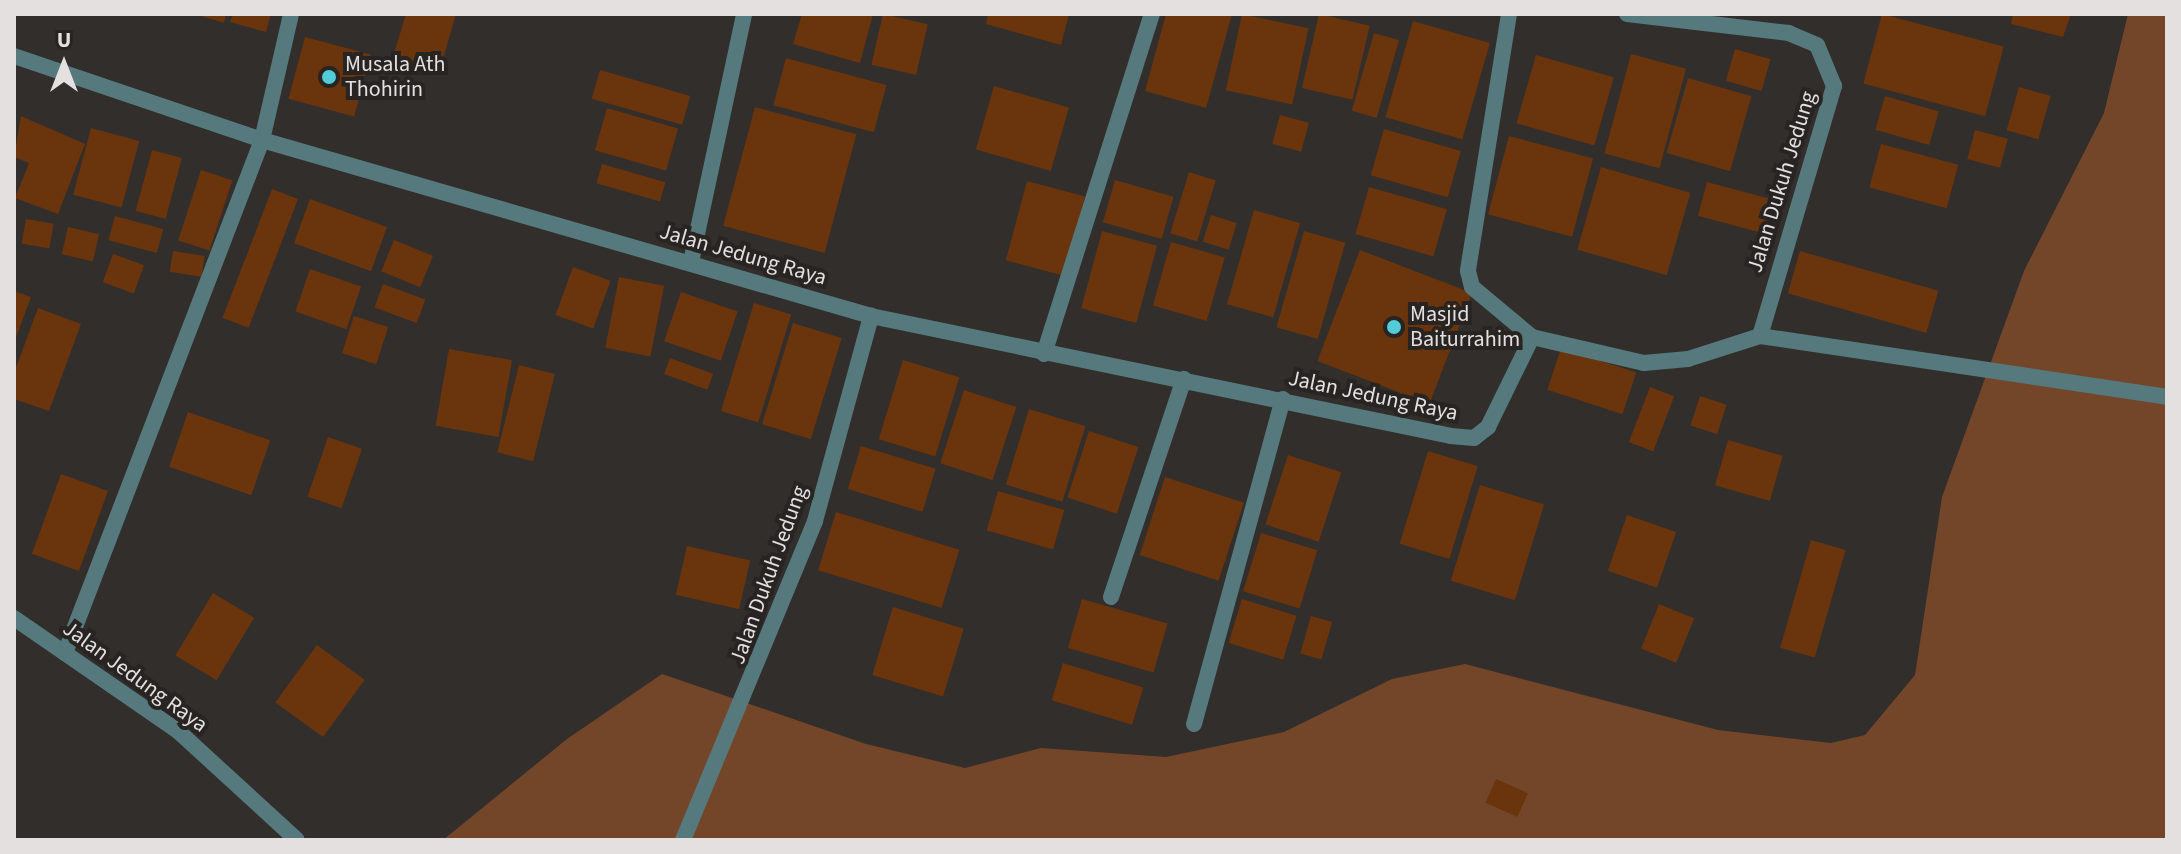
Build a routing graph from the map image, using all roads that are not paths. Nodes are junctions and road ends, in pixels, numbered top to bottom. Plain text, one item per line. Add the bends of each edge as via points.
1 (291, 14) edge
2 (744, 14) edge
3 (1152, 14) edge
4 (1509, 14) edge
5 (1627, 14) edge
6 (14, 56) edge
7 (262, 140) junction
8 (691, 262) junction
9 (871, 316) junction
10 (1760, 336) junction
11 (1532, 337) junction
12 (1044, 354) junction
13 (1184, 379) junction
14 (2167, 397) edge
15 (1283, 399) junction
16 (1111, 597) dead end
17 (14, 618) edge
18 (65, 653) junction
19 (1194, 724) dead end
20 (297, 840) edge
21 (683, 840) edge

1 - 7 street
2 - 8 street
3 - 12 street
4 - 11 street via 1468,271 1483,301
5 - 10 street, Jalan Dukuh Jedung via 1789,33 1817,45 1829,63 1834,86
6 - 7 street, Jalan Jedung Raya
7 - 8 street, Jalan Jedung Raya
7 - 18 street
8 - 9 street, Jalan Jedung Raya
9 - 12 street, Jalan Jedung Raya
9 - 21 street, Jalan Dukuh Jedung via 815,521
10 - 11 street via 1688,359 1644,363
10 - 14 street
11 - 15 street, Jalan Jedung Raya via 1499,409 1474,438
12 - 13 street, Jalan Jedung Raya
13 - 15 street, Jalan Jedung Raya
13 - 16 street
15 - 19 street
17 - 18 street, Jalan Jedung Raya
18 - 20 street, Jalan Jedung Raya via 178,731

